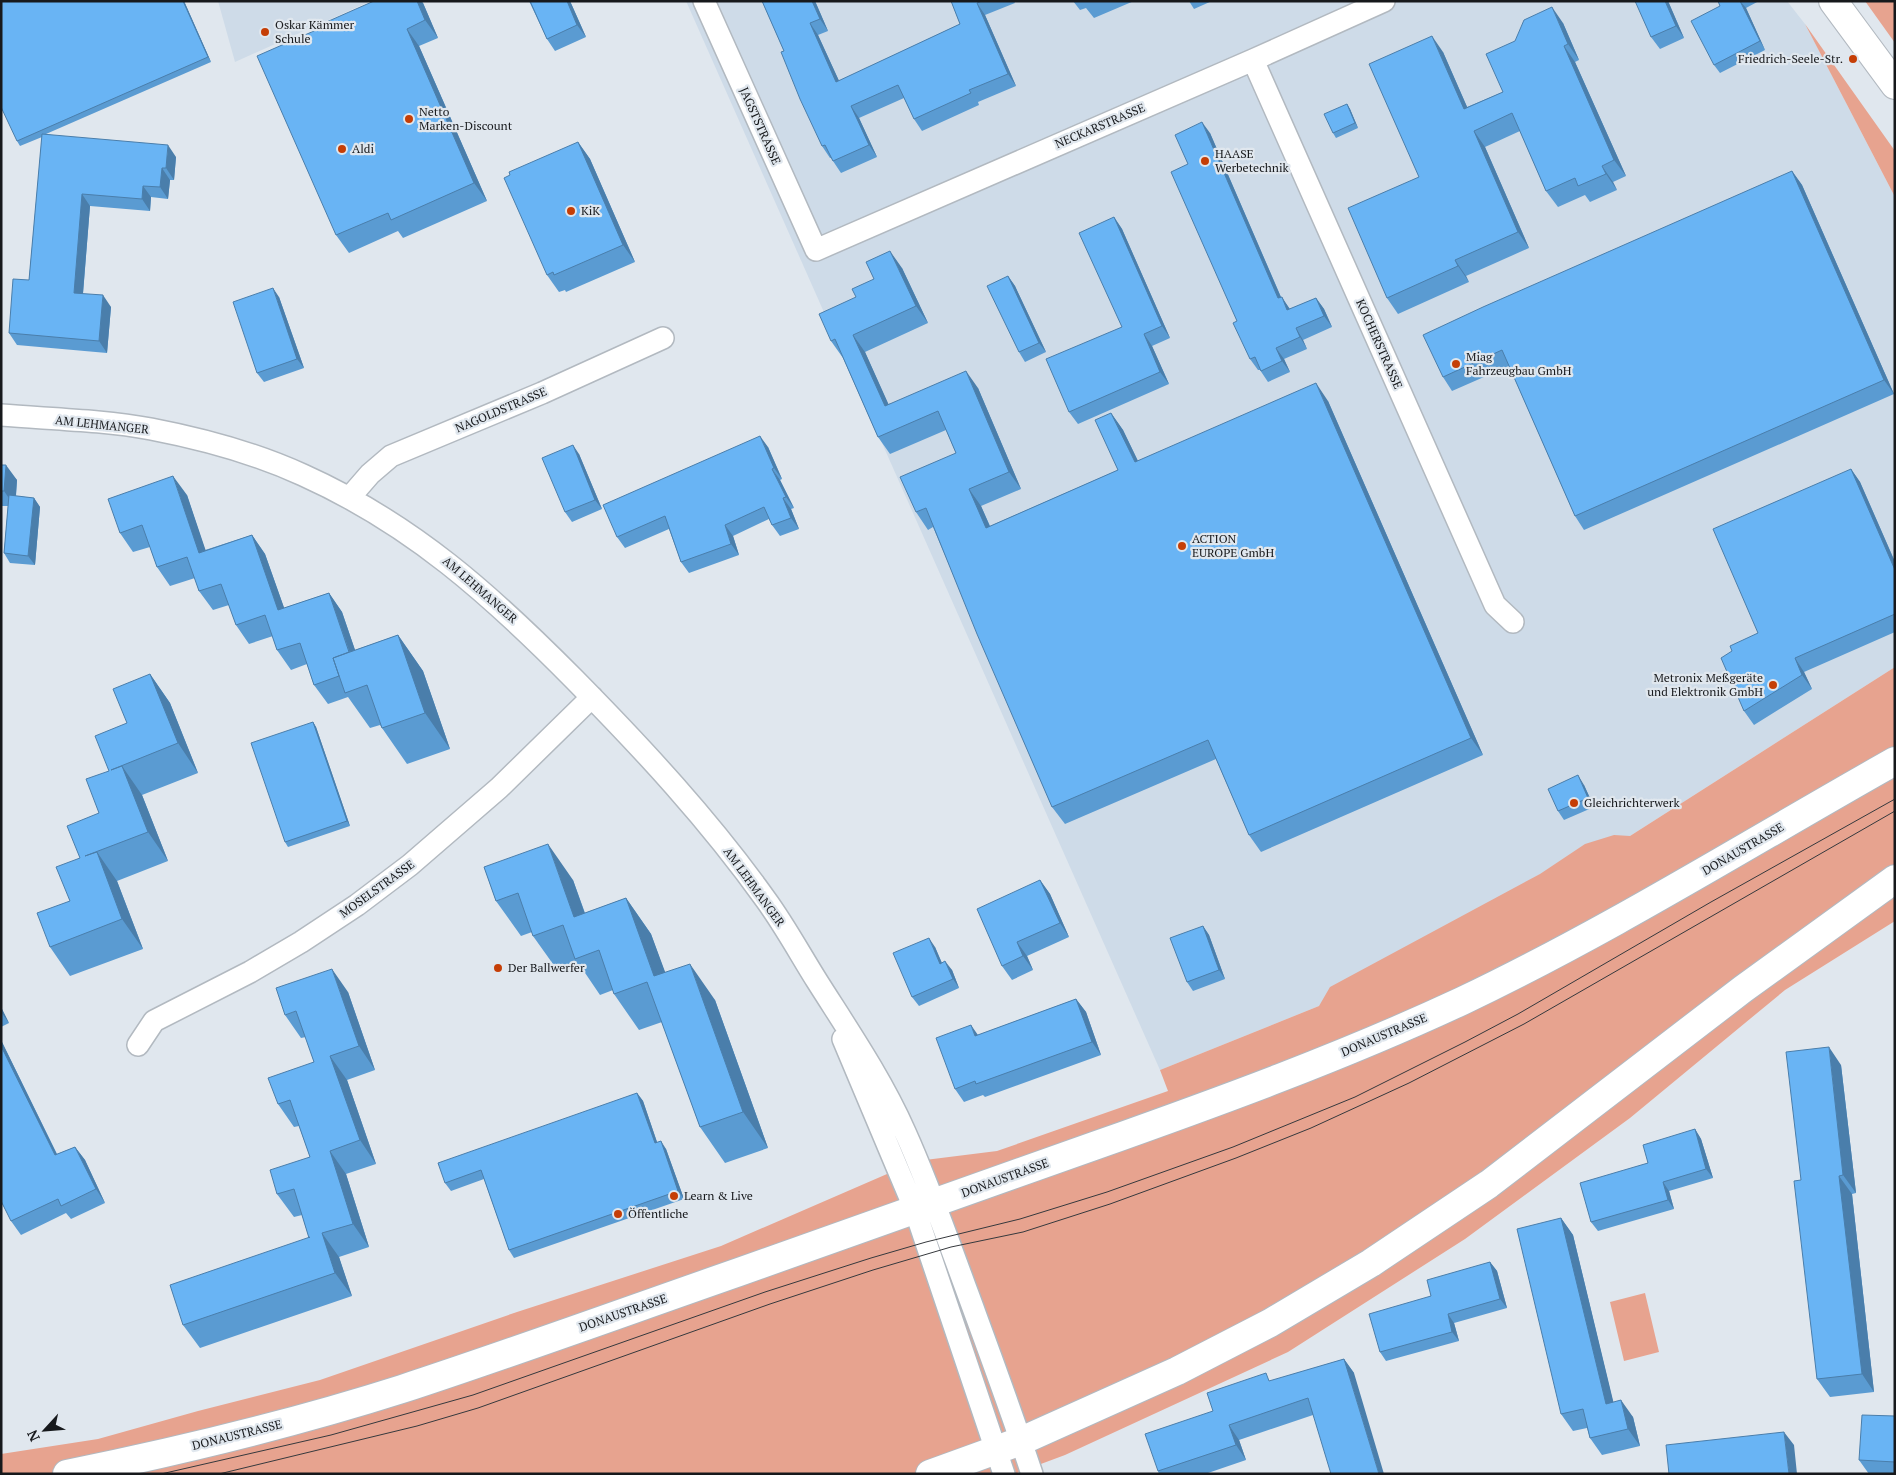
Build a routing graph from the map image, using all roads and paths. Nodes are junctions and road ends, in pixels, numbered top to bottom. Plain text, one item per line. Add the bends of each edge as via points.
1 (704, 1) edge
2 (1384, 1) edge
3 (1833, 1) edge
4 (1253, 60) junction
5 (1895, 85) edge
6 (816, 250) joint
7 (663, 338) dead end
8 (1, 415) edge
9 (350, 497) junction
10 (1514, 622) dead end
11 (592, 697) junction
12 (1895, 762) edge
13 (1895, 879) edge
14 (138, 1045) dead end
15 (925, 1207) junction
16 (1021, 1441) junction
17 (1000, 1462) edge
18 (67, 1474) edge
19 (930, 1474) edge
20 (1032, 1474) edge

1 - 6 street, JAGSTSTRASSE
2 - 4 street, NECKARSTRASSE
3 - 5 main road
4 - 6 street, NECKARSTRASSE
4 - 10 street, KOCHERSTRASSE via 1495,605
7 - 9 street, NAGOLDSTRASSE via 391,456
8 - 9 street, AM LEHMANGER via 127,426 186,437 252,455
9 - 11 street, AM LEHMANGER via 437,553 482,590
11 - 14 street, MOSELSTRASSE via 499,788 410,865 301,942 154,1021
11 - 15 street, AM LEHMANGER via 708,824 769,904 868,1059 904,1130
12 - 15 main road, DONAUSTRASSE via 1603,928 1461,1001 1301,1069
13 - 16 main road via 1758,978 1488,1184 1371,1263 1226,1347
15 - 16 street
15 - 17 street
15 - 18 main road, DONAUSTRASSE via 400,1390 209,1444
16 - 17 main road
16 - 20 street
17 - 19 main road

